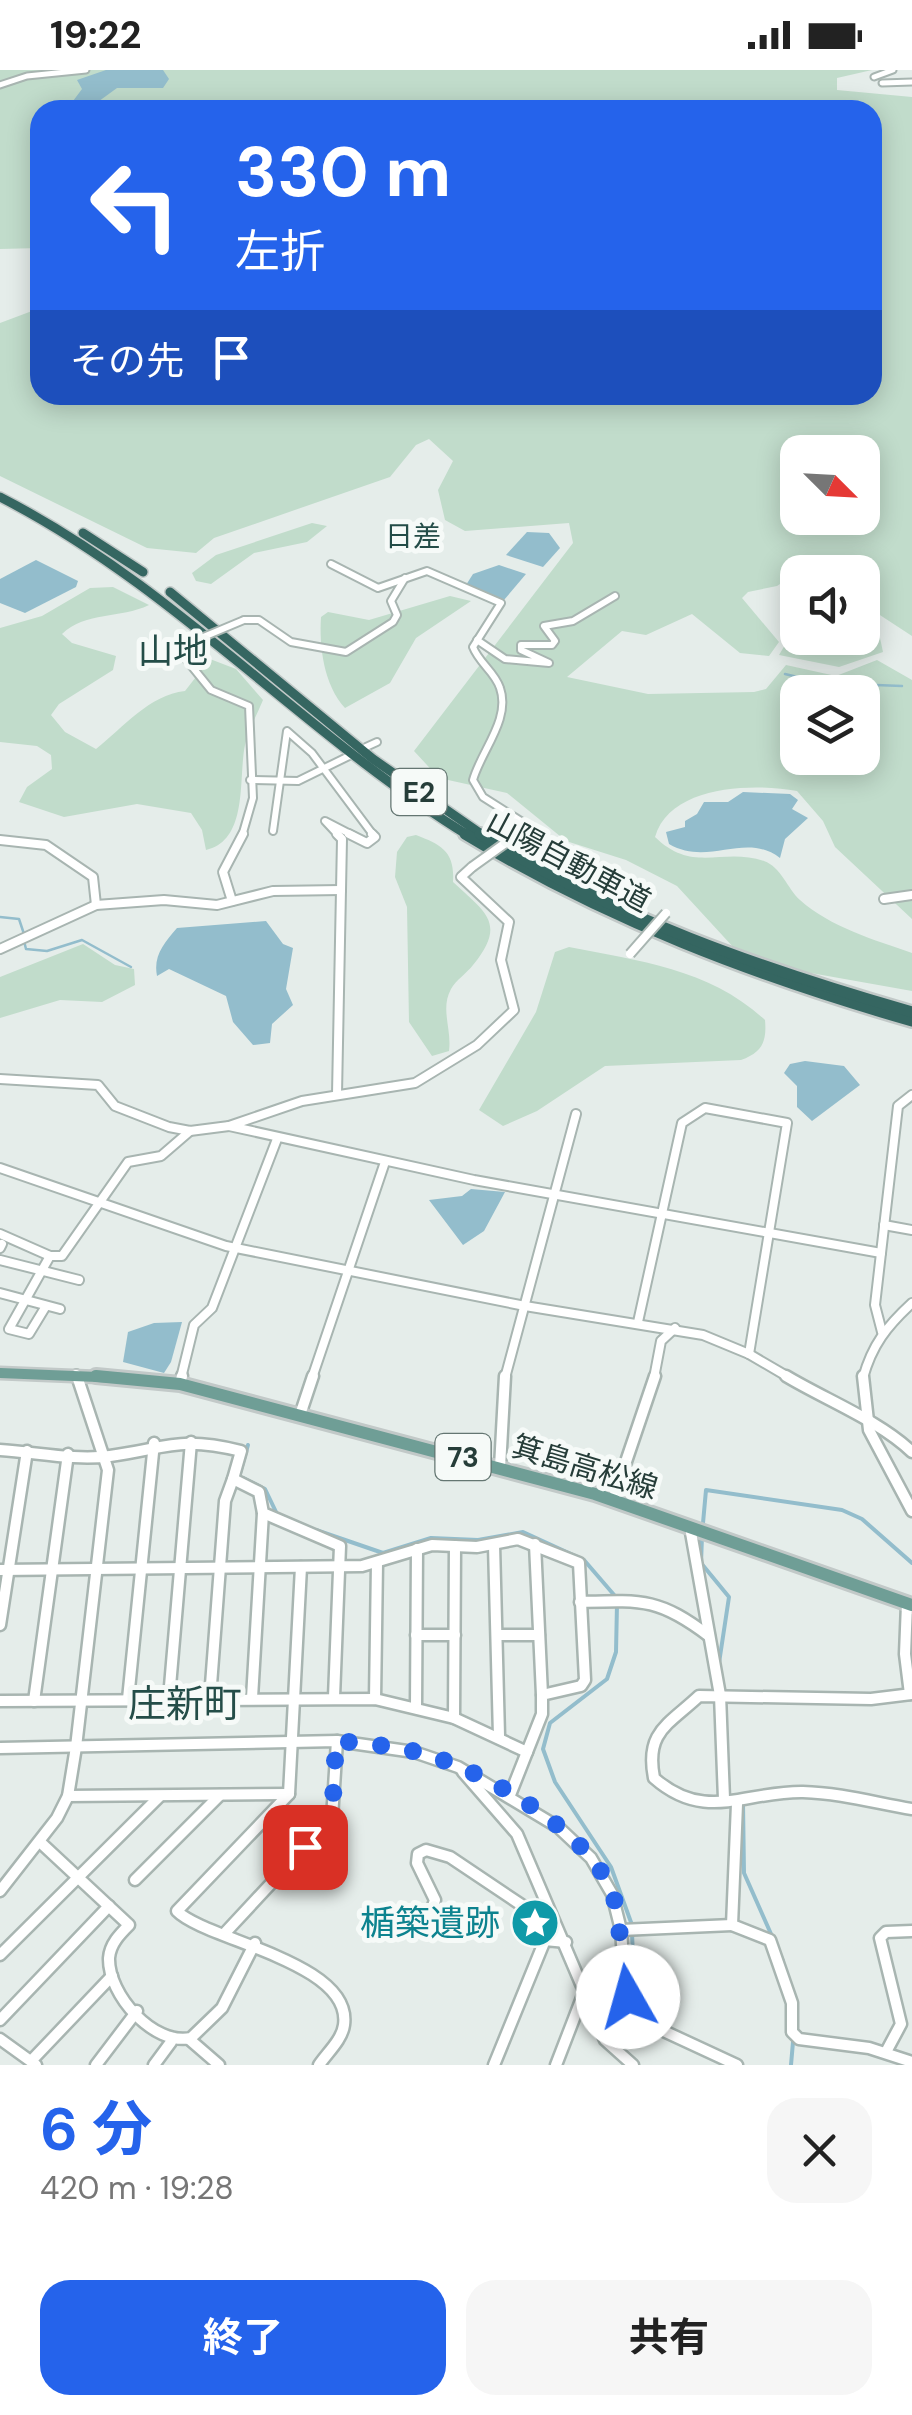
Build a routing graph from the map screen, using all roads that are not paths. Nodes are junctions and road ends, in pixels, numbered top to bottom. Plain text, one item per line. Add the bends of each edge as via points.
1 (86, 70) edge
2 (893, 70) edge
3 (874, 77) dead end
4 (911, 81) edge
5 (882, 83) dead end
6 (0, 85) edge
7 (0, 493) edge
8 (331, 564) dead end
9 (404, 578) junction
10 (615, 596) dead end
11 (477, 640) junction
12 (377, 742) dead end
13 (366, 747) dead end
14 (349, 756) dead end
15 (324, 770) junction
16 (250, 780) junction
17 (280, 780) junction
18 (273, 831) dead end
19 (0, 840) edge
20 (340, 890) junction
21 (912, 895) edge
22 (884, 898) dead end
23 (232, 901) junction
24 (96, 905) junction
25 (666, 914) dead end
26 (0, 949) edge
27 (630, 954) dead end
28 (887, 1010) junction
29 (912, 1012) edge
30 (912, 1021) edge
31 (0, 1079) edge
32 (337, 1094) junction
33 (912, 1095) edge
34 (576, 1114) dead end
35 (229, 1126) junction
36 (190, 1132) junction
37 (278, 1139) junction
38 (385, 1162) junction
39 (0, 1168) edge
40 (552, 1195) junction
41 (100, 1202) junction
42 (660, 1213) junction
43 (884, 1225) junction
44 (912, 1230) edge
45 (770, 1232) junction
46 (1, 1242) edge
47 (234, 1247) junction
48 (881, 1253) junction
49 (50, 1256) junction
50 (0, 1260) edge
51 (349, 1268) junction
52 (42, 1270) junction
53 (79, 1280) dead end
54 (0, 1293) edge
55 (24, 1300) junction
56 (912, 1303) edge
57 (46, 1306) junction
58 (525, 1306) junction
59 (60, 1308) dead end
60 (638, 1322) junction
61 (674, 1328) junction
62 (882, 1332) junction
63 (749, 1354) junction
64 (0, 1372) edge
65 (76, 1374) junction
66 (180, 1384) junction
67 (300, 1415) junction
68 (865, 1422) junction
69 (191, 1442) junction
70 (154, 1443) junction
71 (0, 1450) edge
72 (27, 1450) junction
73 (912, 1452) edge
74 (68, 1454) junction
75 (107, 1457) junction
76 (500, 1467) junction
77 (233, 1480) junction
78 (613, 1500) junction
79 (912, 1511) edge
80 (264, 1513) junction
81 (690, 1527) junction
82 (535, 1544) junction
83 (494, 1545) junction
84 (454, 1546) junction
85 (417, 1549) junction
86 (377, 1563) junction
87 (340, 1566) junction
88 (180, 1567) junction
89 (220, 1567) junction
90 (260, 1567) junction
91 (301, 1567) junction
92 (98, 1568) junction
93 (142, 1568) junction
94 (4, 1570) edge
95 (51, 1570) junction
96 (580, 1602) junction
97 (910, 1605) edge
98 (0, 1624) edge
99 (416, 1635) junction
100 (455, 1635) junction
101 (496, 1635) junction
102 (539, 1635) junction
103 (708, 1636) junction
104 (911, 1694) edge
105 (542, 1696) junction
106 (722, 1696) junction
107 (334, 1697) junction
108 (169, 1698) junction
109 (210, 1698) junction
110 (252, 1698) junction
111 (293, 1698) junction
112 (128, 1699) junction
113 (375, 1699) junction
114 (34, 1700) junction
115 (82, 1700) junction
116 (0, 1701) edge
117 (416, 1706) junction
118 (454, 1718) junction
119 (499, 1736) junction
120 (336, 1741) junction
121 (291, 1744) junction
122 (76, 1747) junction
123 (0, 1748) edge
124 (527, 1752) junction
125 (458, 1767) junction
126 (289, 1794) junction
127 (221, 1795) junction
128 (510, 1795) junction
129 (68, 1796) junction
130 (160, 1796) junction
131 (724, 1799) junction
132 (741, 1802) junction
133 (912, 1809) edge
134 (41, 1843) junction
135 (78, 1876) junction
136 (135, 1880) dead end
137 (0, 1891) edge
138 (109, 1906) junction
139 (732, 1925) junction
140 (426, 1928) dead end
141 (629, 1928) junction
142 (912, 1931) edge
143 (224, 1934) junction
144 (545, 1940) junction
145 (566, 1942) junction
146 (255, 1943) junction
147 (0, 1956) edge
148 (112, 1976) junction
149 (586, 1990) junction
150 (136, 2011) junction
151 (0, 2020) edge
152 (0, 2039) edge
153 (189, 2040) junction
154 (171, 2042) junction
155 (886, 2052) junction
156 (618, 2060) edge
157 (912, 2062) edge
158 (34, 2063) edge
159 (96, 2065) edge
160 (154, 2065) edge
161 (219, 2065) edge
162 (319, 2065) edge
163 (494, 2065) edge
164 (556, 2065) edge
165 (634, 2065) edge
166 (737, 2065) edge

1 - 6 street
2 - 3 street
4 - 5 street
7 - 28 highway, 山陽自動車道 / E2 via 142,580 388,781 531,875 682,946
8 - 9 street via 378,588
9 - 11 street via 434,570 501,602
9 - 16 street, bridge via 391,602 394,622 346,652 291,642 259,620 244,620 181,653 211,690 249,706
10 - 11 street via 573,621 544,626 552,645 520,648 549,663 505,659
11 - 32 street, bridge via 474,652 498,684 503,704 473,780 484,797 524,822 518,834 461,877 509,922 501,960 514,1010 478,1045 415,1083
12 - 13 street
14 - 15 street
15 - 17 street
15 - 17 street via 287,731
15 - 20 street via 375,838 366,843 326,821 342,838
16 - 17 street
16 - 23 street via 248,826 232,845 223,875
17 - 18 street
19 - 24 street via 52,848 92,877
20 - 23 street
20 - 32 street
21 - 22 street
23 - 24 street
24 - 26 street
25 - 27 street, bridge
28 - 29 highway, 山陽自動車道 / E2
28 - 30 highway, 山陽自動車道 / E2
31 - 36 street via 98,1085 115,1106
32 - 35 street
33 - 43 street via 898,1106
34 - 40 street
35 - 36 street
35 - 37 street
36 - 41 street via 161,1156 128,1162
37 - 38 street
37 - 47 street
38 - 40 street
38 - 51 street
39 - 41 street
40 - 42 street
40 - 58 street
41 - 47 street
41 - 49 street via 62,1256
42 - 45 street
42 - 45 street via 679,1130 699,1109 786,1122
42 - 60 street
43 - 44 street
43 - 48 street
45 - 48 street
45 - 63 street
46 - 49 street
47 - 51 street
47 - 66 street via 212,1308 194,1324
48 - 62 street via 875,1305
49 - 52 street
50 - 52 street
51 - 58 street
51 - 67 street
52 - 53 street
52 - 55 street
54 - 55 street
55 - 57 street
55 - 57 street via 9,1329 29,1334
56 - 62 street
57 - 59 street
58 - 60 street
58 - 76 street via 505,1376
60 - 61 street
61 - 63 street
61 - 78 street via 661,1341
62 - 68 street via 864,1369
63 - 68 street
64 - 65 main road, 箕島高松線 / 73
65 - 66 main road, 箕島高松線 / 73
65 - 75 street
66 - 67 main road, 箕島高松線 / 73
67 - 76 main road, 箕島高松線 / 73
68 - 73 street via 889,1430
68 - 79 street
69 - 70 street
69 - 77 street via 241,1450
69 - 88 street
70 - 75 street
70 - 93 street
71 - 72 street
72 - 74 street
72 - 94 street
74 - 75 street
74 - 95 street
75 - 92 street
76 - 78 main road, 箕島高松線 / 73
77 - 80 street via 259,1492
77 - 89 street
78 - 81 main road, 箕島高松線 / 73
80 - 87 street via 340,1546
80 - 90 street
81 - 97 main road, 箕島高松線 / 73
81 - 103 street
82 - 83 street via 518,1539
82 - 96 street via 578,1563
82 - 102 street
83 - 84 street
83 - 101 street
84 - 85 street
84 - 100 street
85 - 86 street
85 - 99 street
86 - 87 street
86 - 113 street
87 - 91 street
87 - 107 street
88 - 89 street
88 - 93 street
88 - 108 street
89 - 90 street
89 - 109 street
90 - 91 street
90 - 110 street
91 - 111 street
92 - 93 street
92 - 95 street
92 - 115 street
93 - 112 street
94 - 95 street
94 - 98 street
95 - 114 street
96 - 103 street via 676,1609
96 - 105 street via 584,1680
97 - 104 street via 904,1654
99 - 100 street
99 - 117 street
100 - 118 street
101 - 102 street
101 - 119 street
102 - 105 street
103 - 106 street
104 - 106 street
105 - 124 street
106 - 131 street
106 - 131 street via 699,1696 688,1704 661,1728 649,1751 654,1778 675,1797
107 - 111 street
107 - 113 street
108 - 109 street
108 - 112 street
109 - 110 street
110 - 111 street
111 - 121 street
112 - 115 street
113 - 117 street
114 - 115 street
114 - 116 street
115 - 122 street
117 - 118 street
118 - 119 street
119 - 124 street
120 - 121 street
120 - 125 street via 414,1752
120 - 143 street via 332,1818
121 - 122 street
121 - 126 street
122 - 123 street
122 - 129 street
124 - 128 street
125 - 128 street
125 - 145 street via 508,1820
126 - 127 street
126 - 143 street via 177,1911
127 - 130 street
127 - 136 street
128 - 141 street via 592,1858
129 - 130 street
129 - 134 street
130 - 135 street
131 - 132 street
132 - 133 street via 798,1792
132 - 139 street
134 - 135 street
134 - 137 street
135 - 138 street
135 - 147 street
138 - 148 street via 129,1925 109,1954
138 - 151 street
139 - 141 street
139 - 155 street via 770,1940 792,2004 794,2034
140 - 144 street via 439,1903 416,1862 426,1850 450,1857 523,1906
141 - 166 street via 624,1988 642,2021
142 - 155 street via 880,1938 901,2024
143 - 146 street
144 - 145 street
144 - 163 street
145 - 149 street
146 - 153 street via 223,2007
146 - 162 street via 321,1984 342,2006 344,2025
148 - 150 street
148 - 158 street
149 - 156 street
149 - 164 street
150 - 154 street
150 - 159 street
152 - 158 street
153 - 154 street
153 - 161 street
154 - 160 street
155 - 157 street
156 - 165 street

